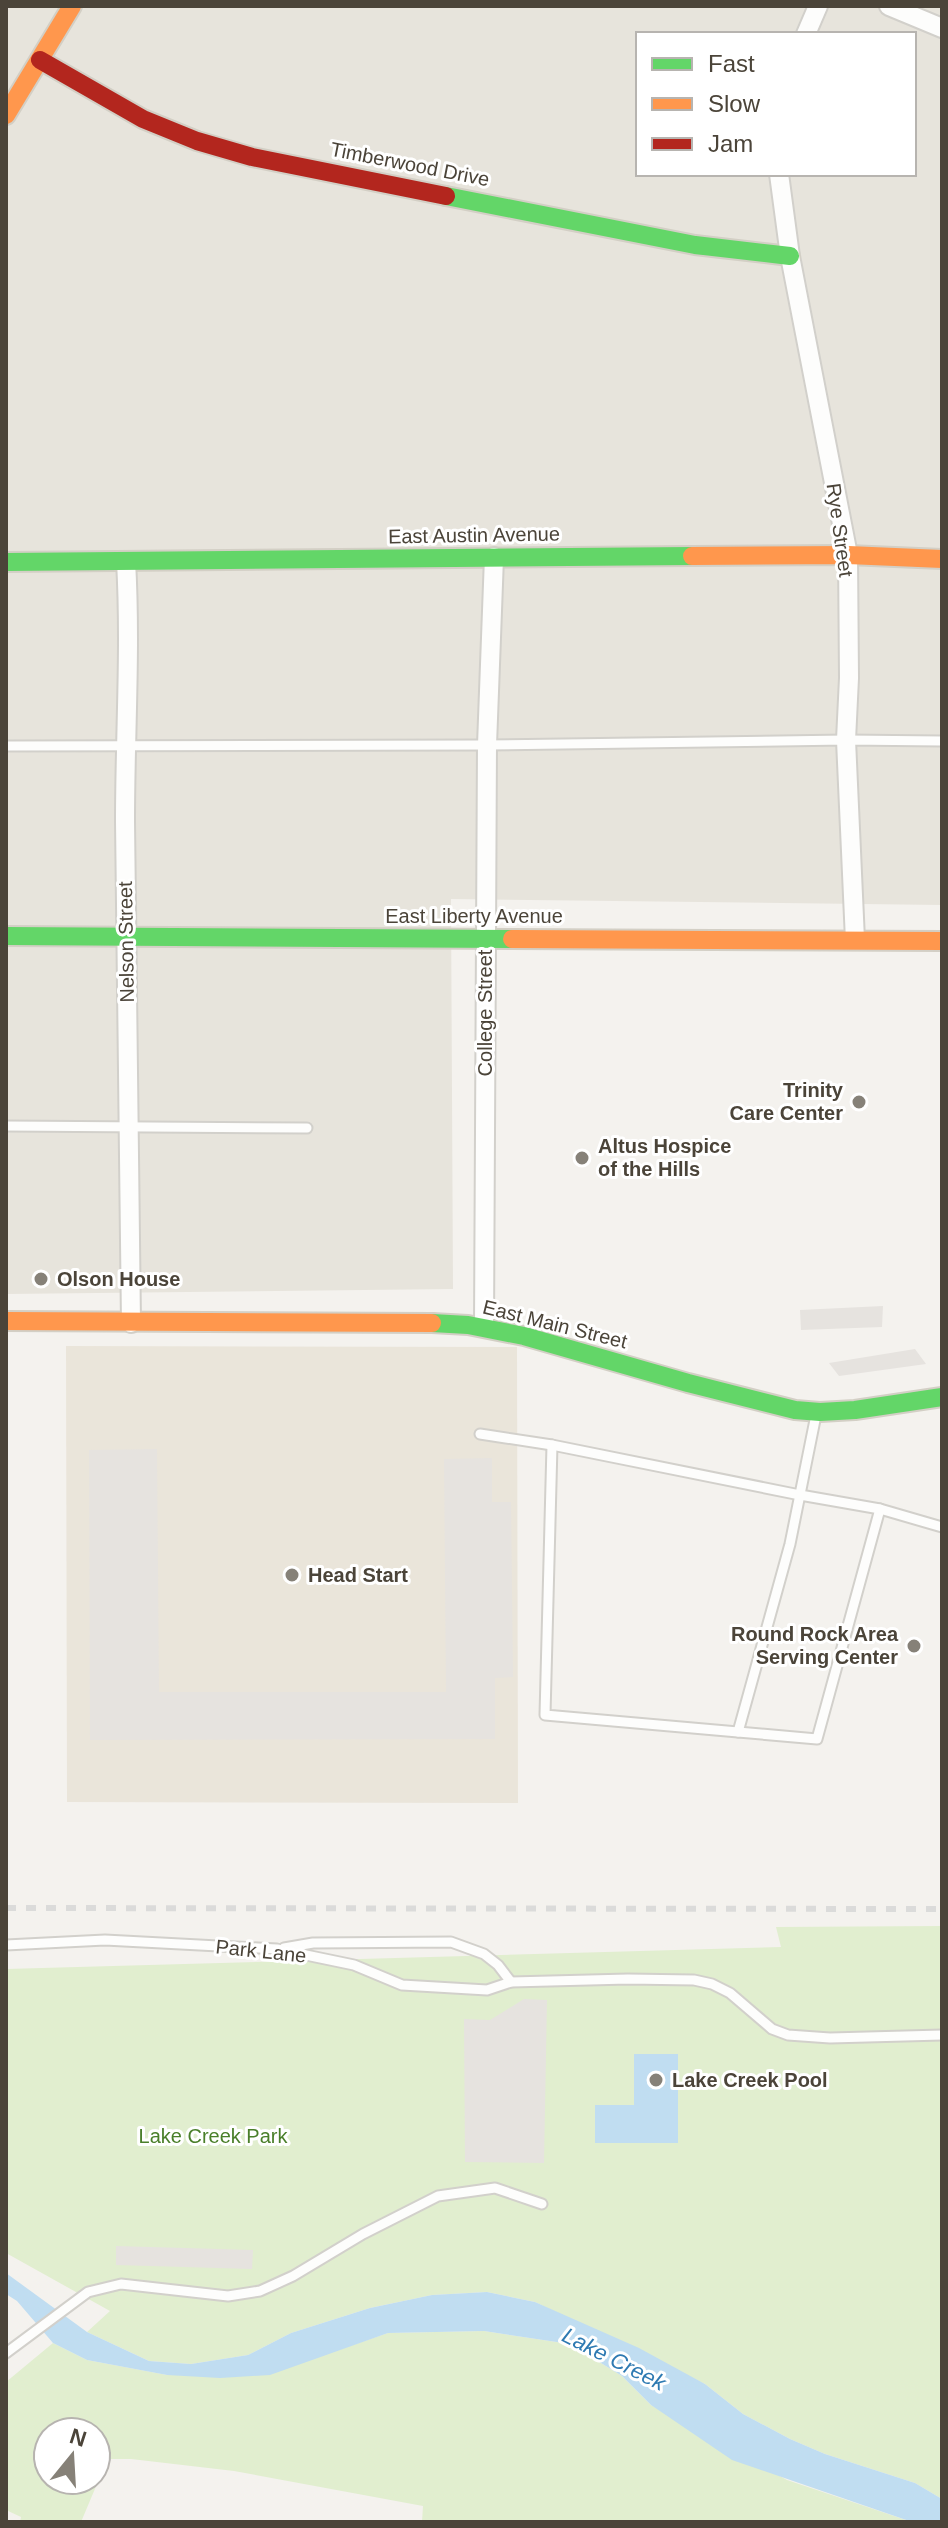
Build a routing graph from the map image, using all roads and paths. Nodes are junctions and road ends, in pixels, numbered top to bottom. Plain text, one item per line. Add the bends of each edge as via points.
1 (72, 6) edge
2 (818, 6) edge
3 (889, 6) edge
4 (942, 28) edge
5 (807, 32) edge
6 (40, 60) junction
7 (6, 115) edge
8 (779, 176) edge
9 (790, 256) junction
10 (848, 555) junction
11 (494, 557) junction
12 (942, 559) edge
13 (126, 561) junction
14 (6, 562) edge
15 (846, 740) junction
16 (942, 741) edge
17 (487, 745) junction
18 (6, 746) edge
19 (125, 746) junction
20 (6, 936) edge
21 (125, 937) junction
22 (485, 938) junction
23 (855, 940) junction
24 (942, 941) edge
25 (6, 1126) edge
26 (129, 1127) junction
27 (307, 1128) dead end
28 (6, 1321) edge
29 (131, 1323) junction
30 (484, 1326) junction
31 (942, 1397) edge
32 (817, 1412) junction
33 (480, 1434) dead end
34 (552, 1445) junction
35 (800, 1495) junction
36 (880, 1509) junction
37 (942, 1527) edge
38 (738, 1732) junction
39 (6, 1945) edge
40 (277, 1949) junction
41 (511, 1982) junction
42 (942, 2035) edge
43 (542, 2204) dead end
44 (7, 2353) edge

1 - 6 street
2 - 5 street
3 - 4 street
6 - 7 street
6 - 9 street, Timberwood Drive via 177,135 252,157 695,245
8 - 9 street, Rye Street
9 - 10 street, Rye Street
10 - 11 street, East Austin Avenue
10 - 12 street, East Austin Avenue
10 - 15 street, Rye Street
11 - 13 street, East Austin Avenue
11 - 17 street, College Street
13 - 14 street, East Austin Avenue
13 - 19 street, Nelson Street
15 - 16 lane
15 - 17 lane
15 - 23 street, Rye Street
17 - 19 lane
17 - 22 street, College Street
18 - 19 lane
19 - 21 street, Nelson Street
20 - 21 street, East Liberty Avenue
21 - 22 street, East Liberty Avenue
21 - 26 street, Nelson Street
22 - 23 street, East Liberty Avenue
22 - 30 street, College Street
23 - 24 street, East Liberty Avenue
25 - 26 lane
26 - 27 lane
26 - 29 street, Nelson Street
28 - 29 street, East Main Street
29 - 30 street, East Main Street
30 - 32 street, East Main Street via 765,1405
31 - 32 street, East Main Street
32 - 35 lane
33 - 34 lane
34 - 35 lane
34 - 38 lane via 545,1715
35 - 36 lane
35 - 38 lane
36 - 37 lane
36 - 38 lane via 817,1739
39 - 40 lane, Park Lane via 105,1940
40 - 41 lane, Park Lane via 354,1965 402,1985 487,1990
40 - 41 lane via 313,1943 451,1942 484,1954
41 - 42 lane, Park Lane via 694,1980 730,1993 772,2029 788,2035
43 - 44 lane via 495,2188 438,2196 260,2291 228,2296 121,2284 88,2292

